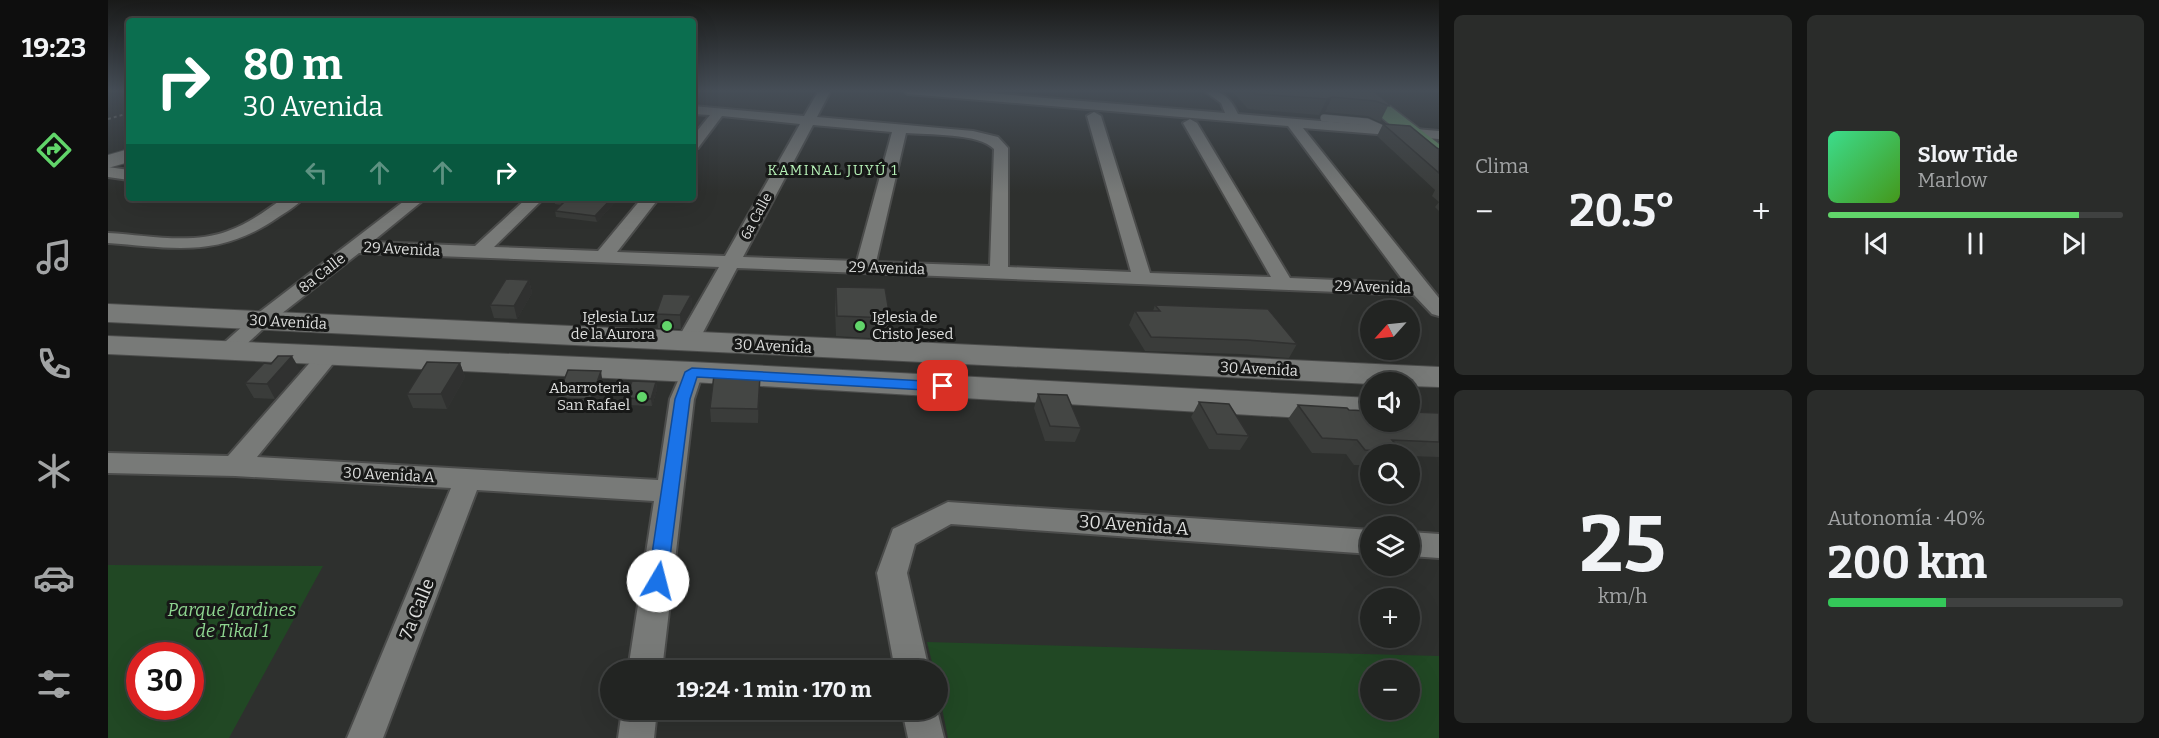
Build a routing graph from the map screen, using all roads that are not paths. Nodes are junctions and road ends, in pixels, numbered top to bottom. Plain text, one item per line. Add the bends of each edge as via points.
1 (709, 124) edge
2 (806, 124) edge
3 (859, 124) edge
4 (1097, 124) edge
5 (1191, 124) edge
6 (1294, 124) edge
7 (1320, 124) edge
8 (1372, 124) edge
9 (1403, 124) edge
10 (1425, 124) edge
11 (900, 128) junction
12 (1385, 130) junction
13 (1413, 132) junction
14 (1439, 135) edge
15 (696, 141) edge
16 (1439, 154) edge
17 (126, 156) edge
18 (108, 162) edge
19 (108, 172) edge
20 (126, 175) edge
21 (290, 201) edge
22 (414, 201) edge
23 (533, 201) edge
24 (649, 201) edge
25 (108, 238) edge
26 (354, 247) junction
27 (479, 252) junction
28 (603, 257) junction
29 (732, 262) junction
30 (865, 268) junction
31 (999, 273) junction
32 (1142, 278) junction
33 (1284, 284) junction
34 (1420, 289) junction
35 (1439, 310) edge
36 (108, 313) edge
37 (260, 321) junction
38 (108, 345) edge
39 (227, 350) junction
40 (329, 355) junction
41 (689, 357) junction
42 (1306, 371) junction
43 (1437, 377) edge
44 (1280, 405) junction
45 (1360, 409) edge
46 (108, 463) edge
47 (235, 466) junction
48 (468, 479) junction
49 (670, 491) junction
50 (1360, 541) edge
51 (1420, 545) edge
52 (1439, 546) edge
53 (646, 660) edge
54 (910, 660) edge
55 (639, 720) edge
56 (922, 720) edge
57 (365, 738) edge
58 (636, 738) edge
59 (926, 738) edge

1 - 15 street
2 - 29 street, 6a Calle
3 - 11 street
4 - 32 street
5 - 33 street
6 - 34 street
7 - 12 street
8 - 12 lane
9 - 13 main road
10 - 14 main road
11 - 30 street
11 - 31 street via 973,135 993,140 1001,148
12 - 13 street
13 - 14 street
13 - 16 main road
17 - 18 street
19 - 20 street
21 - 25 street via 245,230 217,239 198,242
22 - 26 street, 8a Calle
23 - 27 street
24 - 28 street
26 - 27 street, 29 Avenida
26 - 37 street, 8a Calle
27 - 28 street, 29 Avenida
28 - 29 street, 29 Avenida
29 - 30 street, 29 Avenida
29 - 41 street, 6a Calle
30 - 31 street, 29 Avenida
31 - 32 street, 29 Avenida
32 - 33 street, 29 Avenida
33 - 34 street, 29 Avenida
34 - 35 street
36 - 37 street, 30 Avenida
37 - 39 street, 8a Calle
37 - 41 street, 30 Avenida
38 - 39 street, 30 Avenida
39 - 40 street, 30 Avenida
40 - 41 street, 30 Avenida
40 - 47 street
41 - 42 street, 30 Avenida
41 - 44 street, 30 Avenida
41 - 49 street, 6a Calle
42 - 43 street, 30 Avenida
42 - 44 street via 1250,378 1245,388 1250,394
44 - 45 street, 30 Avenida
46 - 47 street, 30 Avenida A
47 - 48 street, 30 Avenida A
48 - 49 street, 30 Avenida A
48 - 57 street, 7a Calle
49 - 53 street, 6a Calle
50 - 54 street, 30 Avenida A via 948,513 903,537 891,573
51 - 52 street
55 - 58 street
56 - 59 street

